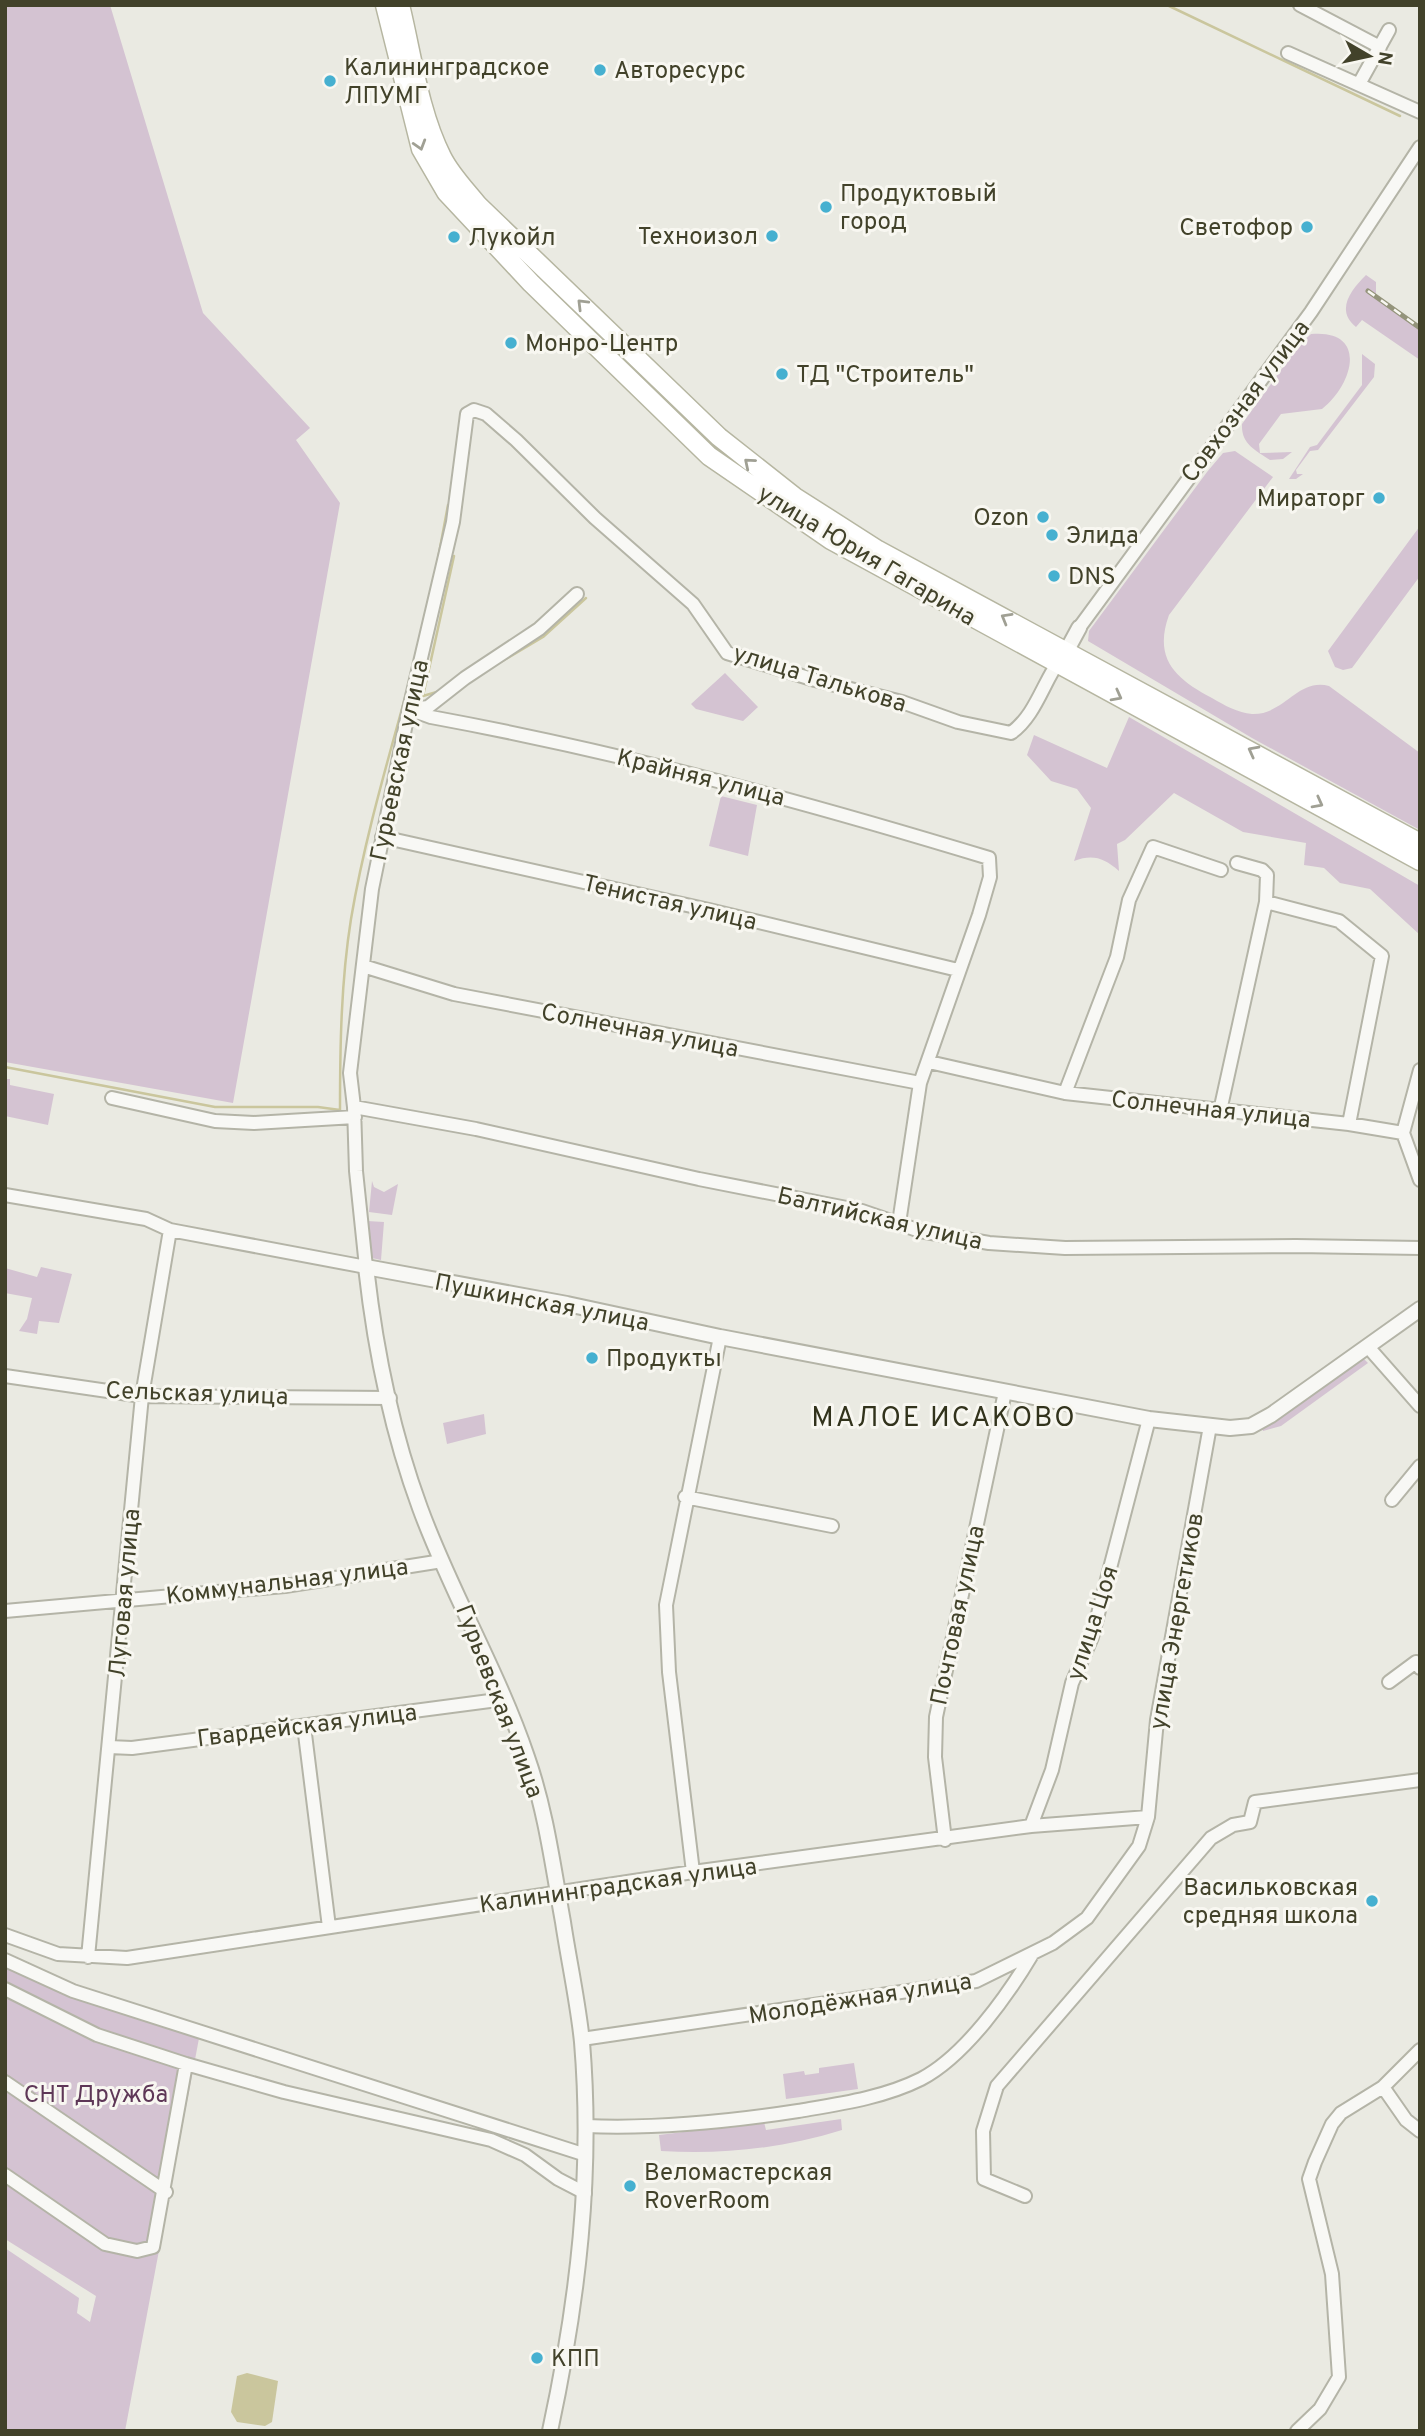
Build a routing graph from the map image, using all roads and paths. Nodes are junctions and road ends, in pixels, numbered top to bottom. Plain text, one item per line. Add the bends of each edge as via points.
1 (385, 5) edge
2 (400, 5) edge
3 (1300, 5) edge
4 (1390, 30) dead end
5 (1380, 47) junction
6 (1288, 54) dead end
7 (1359, 84) junction
8 (1420, 112) edge
9 (1420, 147) edge
10 (463, 423) joint
11 (578, 594) dead end
12 (1079, 628) joint
13 (1061, 658) junction
14 (409, 709) junction
15 (382, 837) junction
16 (1420, 843) edge
17 (1420, 861) edge
18 (1237, 863) dead end
19 (1221, 870) dead end
20 (1266, 902) junction
21 (363, 966) junction
22 (958, 970) junction
23 (929, 1062) junction
24 (1420, 1070) edge
25 (920, 1083) junction
26 (1065, 1093) junction
27 (112, 1098) dead end
28 (354, 1108) junction
29 (1220, 1111) junction
30 (1349, 1124) junction
31 (1403, 1133) junction
32 (1420, 1180) edge
33 (5, 1195) edge
34 (899, 1223) junction
35 (170, 1230) junction
36 (1420, 1248) edge
37 (366, 1268) junction
38 (1420, 1309) edge
39 (720, 1337) junction
40 (1369, 1348) junction
41 (5, 1376) edge
42 (1004, 1392) junction
43 (142, 1396) junction
44 (390, 1398) junction
45 (1420, 1406) edge
46 (1149, 1419) junction
47 (1210, 1426) junction
48 (1420, 1466) edge
49 (685, 1497) junction
50 (1392, 1500) dead end
51 (832, 1526) dead end
52 (442, 1561) junction
53 (125, 1599) junction
54 (5, 1611) edge
55 (1420, 1668) edge
56 (1389, 1682) dead end
57 (505, 1699) junction
58 (304, 1726) junction
59 (109, 1747) junction
60 (1420, 1780) edge
61 (1148, 1816) junction
62 (1031, 1826) junction
63 (945, 1840) junction
64 (693, 1872) junction
65 (558, 1895) junction
66 (330, 1927) junction
67 (5, 1935) edge
68 (1033, 1952) junction
69 (88, 1957) junction
70 (5, 1960) edge
71 (5, 1989) edge
72 (582, 2039) junction
73 (1420, 2050) edge
74 (186, 2064) junction
75 (5, 2082) edge
76 (1383, 2087) junction
77 (586, 2126) junction
78 (1420, 2131) edge
79 (586, 2155) junction
80 (5, 2175) edge
81 (166, 2192) junction
82 (585, 2193) junction
83 (1025, 2196) dead end
84 (550, 2431) edge
85 (1297, 2431) edge

1 -> 13 main road, улица Юрия Гагарина via 421,149 436,178 468,219 666,416 709,456 852,552
13 -> 2 main road, улица Юрия Гагарина via 818,513 760,472 478,205 443,159 433,135
3 - 5 street
4 - 5 street
5 - 7 street
6 - 7 street
7 - 8 street
9 - 12 street, Совхозная улица via 1311,312
10 - 13 street, улица Талькова via 474,410 486,414 516,439 595,518 694,604 727,653 958,722 1011,733 1022,725
10 - 14 street, Гурьевская улица via 453,522
11 - 14 street via 539,629 428,707
12 - 13 street, Совхозная улица
16 -> 13 main road, улица Юрия Гагарина
13 -> 17 main road, улица Юрия Гагарина
14 - 15 street, Гурьевская улица
14 - 22 street, Крайняя улица via 652,763 989,858 990,877
15 - 21 street, Гурьевская улица
15 - 22 street, Тенистая улица
18 - 20 street via 1267,875
19 - 26 street via 1153,846 1129,900 1116,957
20 - 29 street
20 - 30 street via 1339,920 1382,956
21 - 25 street, Солнечная улица via 454,994
21 - 28 street, Гурьевская улица via 350,1073
22 - 23 street
23 - 25 street
23 - 26 street, Солнечная улица
24 - 31 street
25 - 34 street
26 - 29 street, Солнечная улица
27 - 28 street, Балтийская улица via 215,1121 254,1123
28 - 34 street, Балтийская улица via 476,1129 862,1211
28 - 37 street, Гурьевская улица
29 - 30 street, Солнечная улица
30 - 31 street, Солнечная улица
31 - 32 street
33 - 35 street, Пушкинская улица via 146,1219
34 - 36 street, Балтийская улица via 989,1243 1065,1248
35 - 37 street, Пушкинская улица
35 - 43 street, Луговая улица
37 - 39 street, Пушкинская улица
37 - 44 street, Гурьевская улица via 373,1332
38 - 40 street, Пушкинская улица
39 - 42 street, Пушкинская улица
39 - 49 street
40 - 45 street
40 - 47 street, Пушкинская улица via 1251,1426
41 - 43 street, Сельская улица
42 - 46 street, Пушкинская улица
42 - 63 street, Почтовая улица via 936,1717 935,1757
43 - 44 street, Сельская улица
43 - 53 street, Луговая улица
44 - 52 street, Гурьевская улица via 420,1508
46 - 47 street, Пушкинская улица
46 - 62 street, улица Цоя via 1092,1637 1072,1683 1052,1770
47 - 61 street, улица Энергетиков via 1157,1720
48 - 50 street
49 - 51 street
49 - 64 street via 666,1605 669,1672
52 - 53 street, Коммунальная улица via 285,1586
52 - 57 street, Гурьевская улица
53 - 54 street, Коммунальная улица
53 - 59 street, Луговая улица
55 - 56 street via 1416,1662
57 - 58 street, Гвардейская улица
57 - 65 street, Гурьевская улица via 545,1818
58 - 59 street, Гвардейская улица
58 - 66 street
59 - 69 street, Луговая улица
60 - 83 street via 1255,1802 1250,1822 1233,1825 1211,1838 996,2086 983,2131 984,2179
61 - 62 street, Калининградская улица
61 - 68 street, Молодёжная улица via 1139,1846 1087,1919
62 - 63 street, Калининградская улица
63 - 64 street, Калининградская улица
64 - 65 street, Калининградская улица
65 - 66 street, Калининградская улица
65 - 72 street, Гурьевская улица
66 - 69 street, Калининградская улица via 127,1958
67 - 69 street, Калининградская улица via 35,1948
68 - 72 street, Молодёжная улица via 976,1981
68 - 77 street via 1011,1990 952,2056 903,2086 852,2102 737,2120 645,2128
70 - 79 street via 74,1991
71 - 74 street via 97,2035
72 - 77 street, Гурьевская улица
73 - 76 street
74 - 81 street
74 - 82 street via 491,2140 525,2155
75 - 81 street
76 - 78 street via 1406,2120
76 - 85 street via 1332,2124 1309,2179 1332,2274 1339,2377 1320,2409
77 - 79 street, Гурьевская улица
79 - 82 street, Гурьевская улица
80 - 81 street via 105,2244 137,2251 153,2247
82 - 84 street, Гурьевская улица via 568,2355

